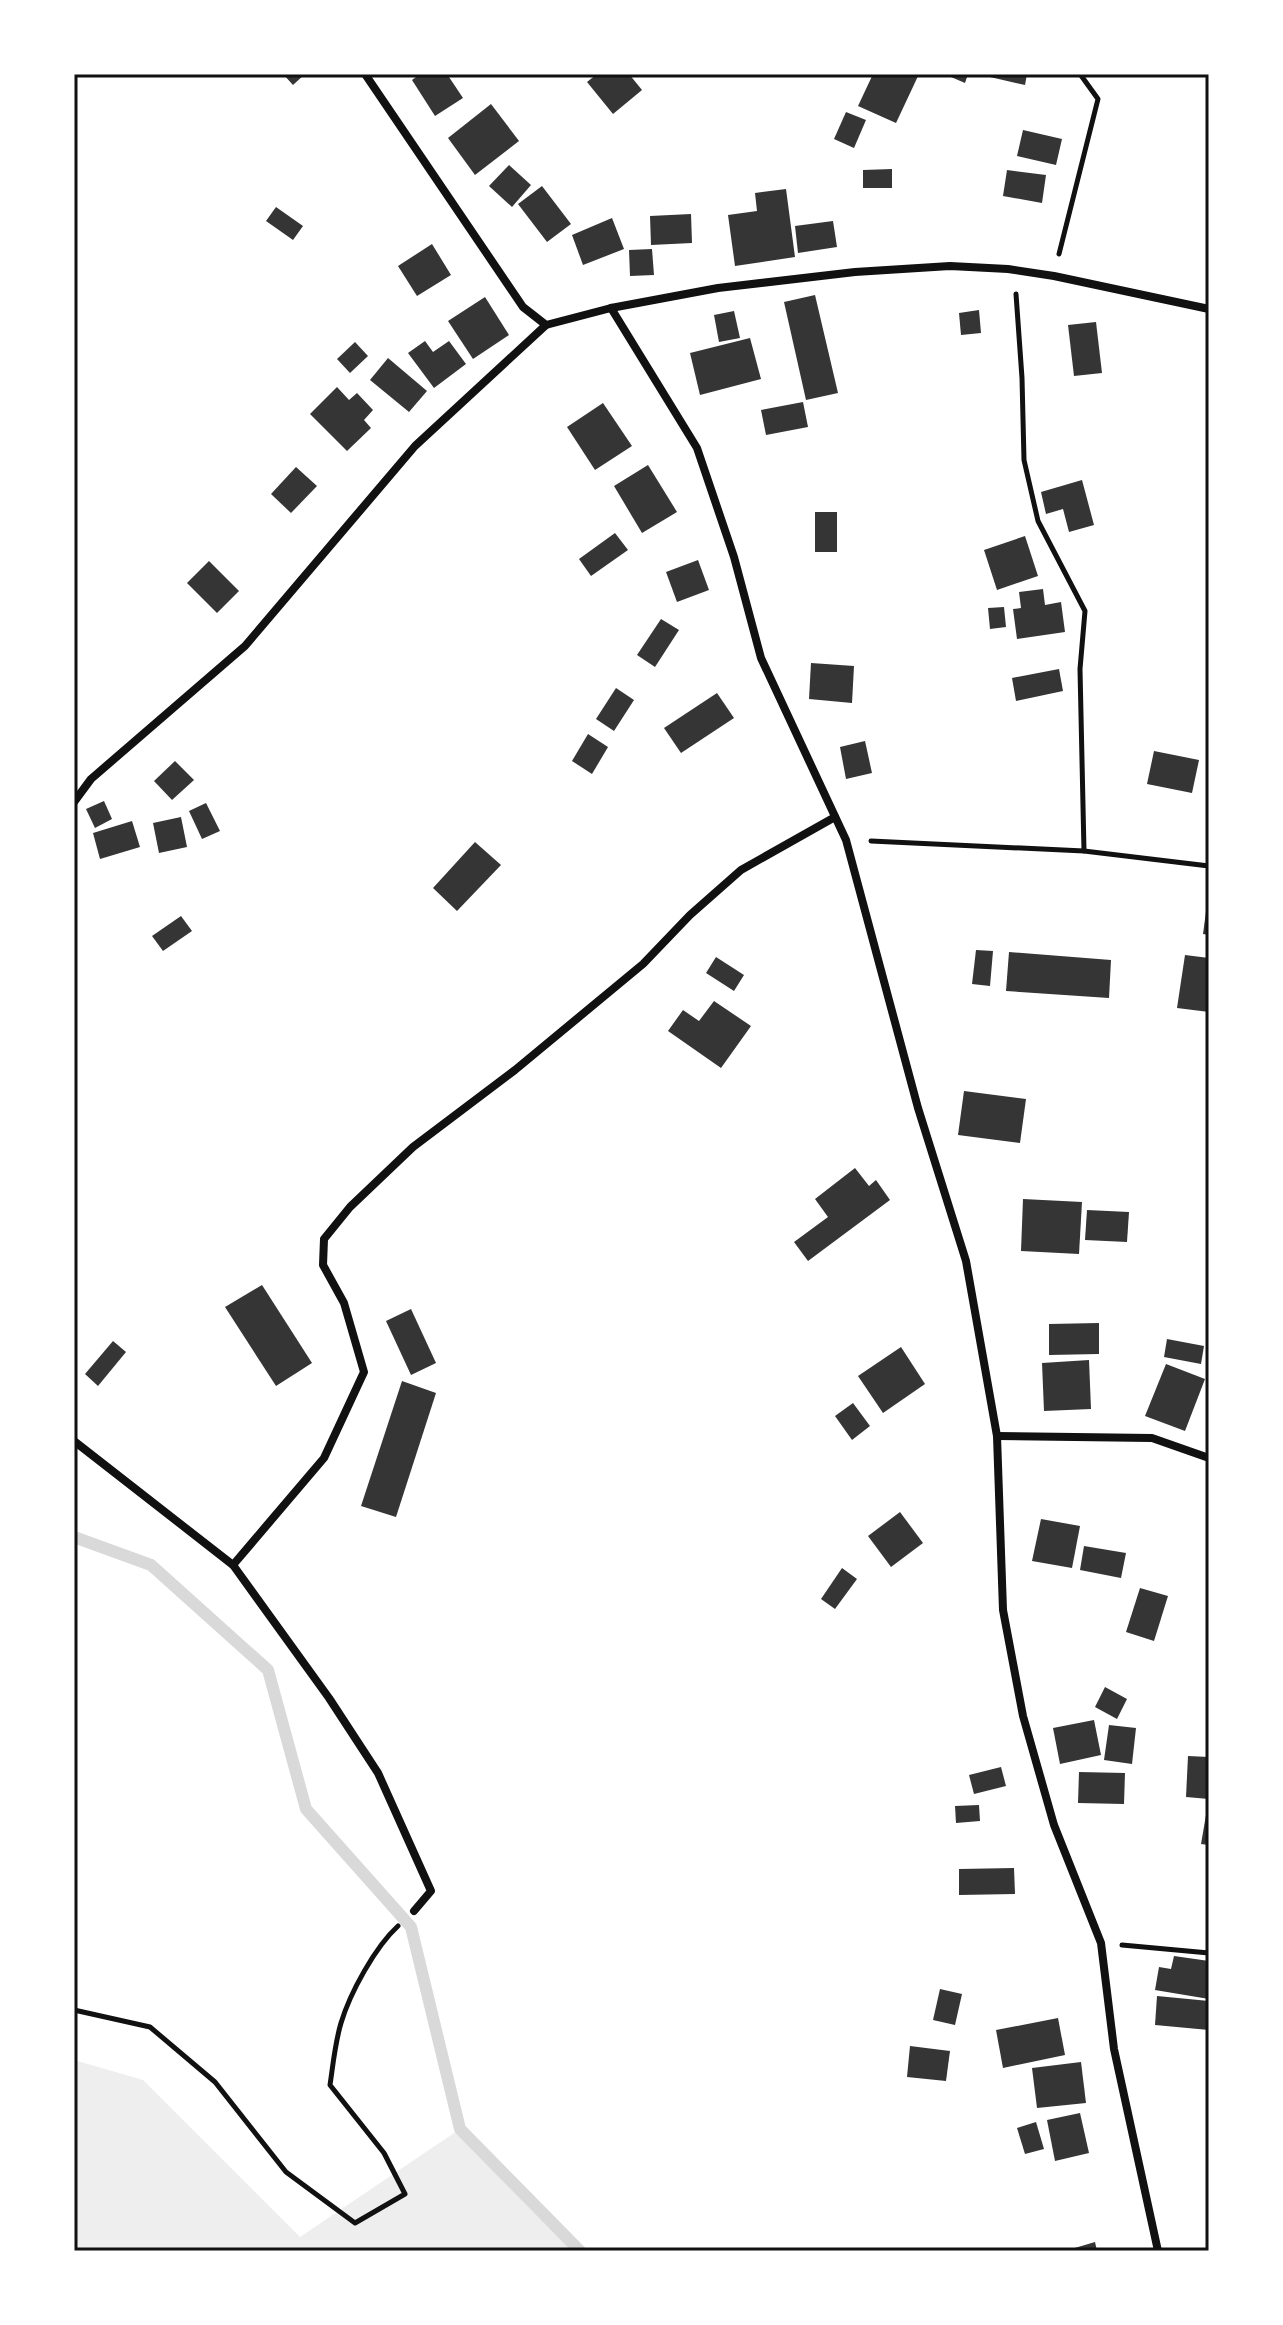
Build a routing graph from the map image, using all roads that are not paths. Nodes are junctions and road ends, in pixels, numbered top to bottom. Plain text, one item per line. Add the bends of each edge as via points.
1 (365, 74) edge
2 (611, 308) junction
3 (1209, 309) edge
4 (546, 325) junction
5 (74, 802) edge
6 (835, 817) junction
7 (997, 1436) junction
8 (74, 1441) edge
9 (1209, 1458) edge
10 (233, 1565) junction
11 (414, 1911) dead end
12 (1158, 2251) edge

1 - 4 street via 523,307
2 - 3 street via 718,288 950,266 1054,276
2 - 4 street
2 - 6 street via 697,448 761,658
4 - 5 street via 415,446 245,646 91,779
6 - 7 street via 846,840 918,1108 966,1261
6 - 10 street via 741,870 643,964 413,1147 324,1239 323,1265 344,1303 364,1372 324,1458
7 - 9 street via 1152,1438
7 - 12 street via 1003,1610 1023,1716 1054,1825 1101,1943 1114,2049
8 - 10 street
10 - 11 street via 378,1773 431,1891

